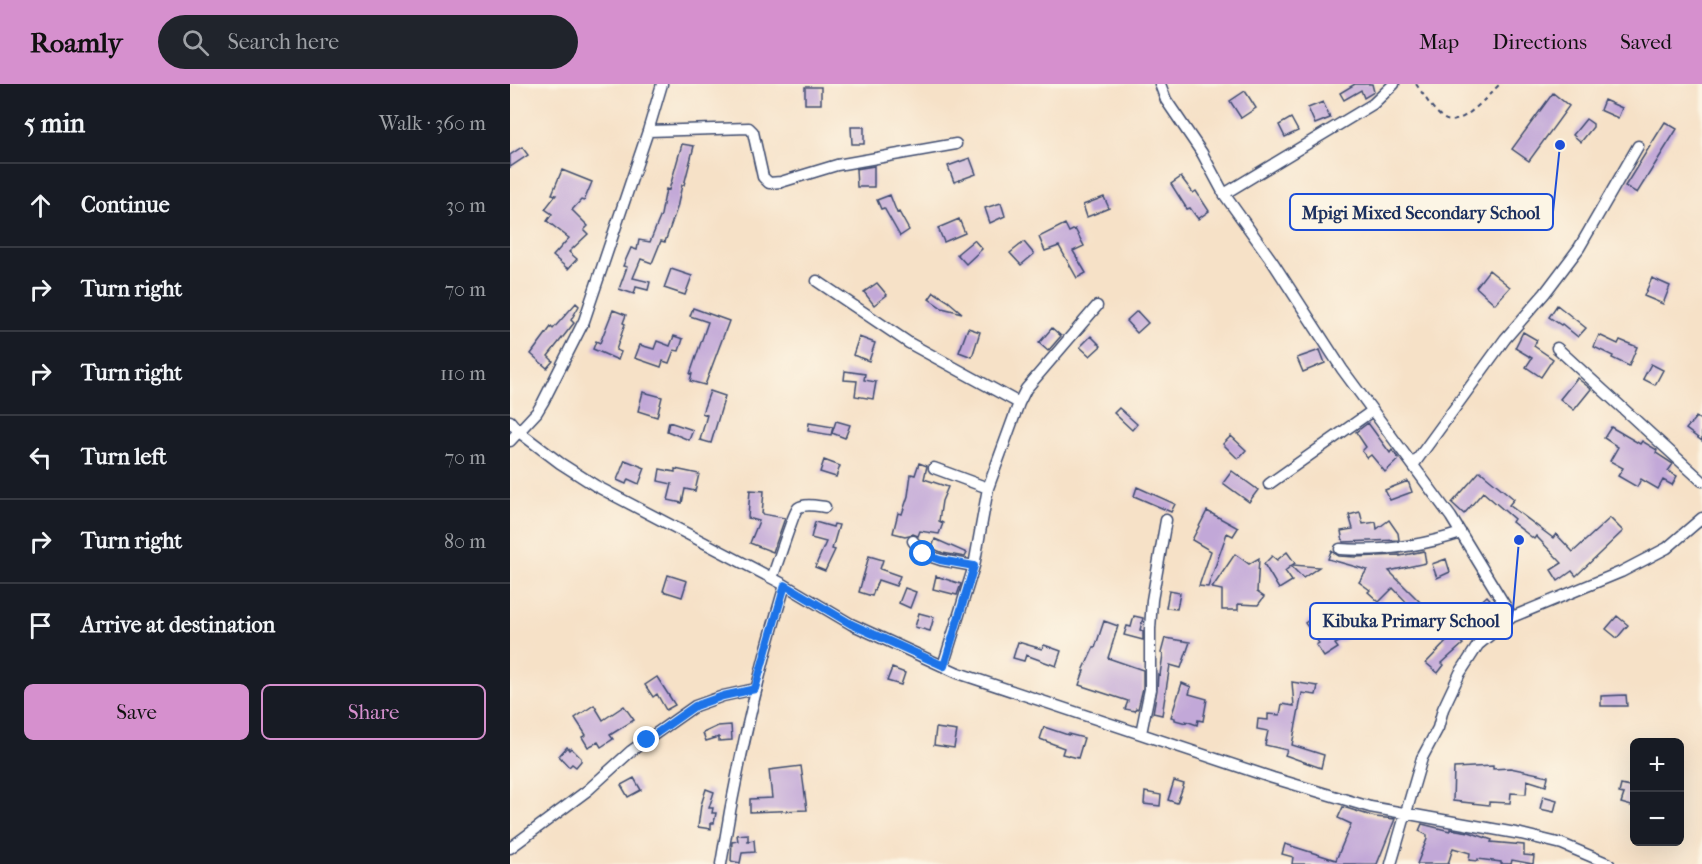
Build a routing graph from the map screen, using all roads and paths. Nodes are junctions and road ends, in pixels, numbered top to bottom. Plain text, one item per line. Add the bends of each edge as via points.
1 (662, 84) edge
2 (1161, 84) edge
3 (1394, 84) edge
4 (1416, 84) edge
5 (1500, 84) edge
6 (648, 131) junction
7 (956, 144) dead end
8 (1638, 146) dead end
9 (1224, 194) junction
10 (817, 281) dead end
11 (1097, 306) dead end
12 (1557, 348) dead end
13 (1019, 403) junction
14 (1372, 411) junction
15 (510, 421) edge
16 (519, 432) junction
17 (510, 441) edge
18 (1414, 464) junction
19 (934, 468) dead end
20 (1702, 481) edge
21 (1269, 484) dead end
22 (988, 488) junction
23 (825, 507) dead end
24 (1702, 518) edge
25 (1166, 520) dead end
26 (1461, 533) junction
27 (913, 541) dead end
28 (1340, 549) dead end
29 (974, 566) junction
30 (772, 578) junction
31 (785, 585) junction
32 (1512, 617) junction
33 (944, 666) junction
34 (755, 689) junction
35 (1141, 733) junction
36 (1406, 812) junction
37 (510, 848) edge
38 (721, 864) edge
39 (1391, 864) edge
40 (1609, 864) edge

1 - 6 street
2 - 9 street via 1166,100
3 - 9 street via 1373,104
4 - 5 path via 1444,120 1453,122 1464,117
6 - 7 street via 749,128 763,177 769,183 837,165
6 - 16 street via 584,321 543,402
8 - 18 street via 1579,248 1505,339
9 - 14 street
10 - 13 street via 909,343
11 - 13 street via 1026,389
12 - 20 street
13 - 22 street
14 - 18 street
14 - 21 street
15 - 16 street
16 - 17 street
16 - 30 street via 596,486
18 - 26 street
19 - 22 street
22 - 29 street
23 - 30 street via 806,505 793,513
24 - 32 street via 1667,548 1621,572
25 - 35 street via 1152,600 1150,689
26 - 28 street via 1371,551
26 - 32 street
27 - 29 street via 923,554
29 - 33 street
30 - 31 street
31 - 33 street via 851,624
31 - 34 street
32 - 36 street via 1478,645 1460,673 1422,758
33 - 35 street
34 - 37 street via 695,706 631,751 588,790
34 - 38 street
35 - 36 street via 1370,807
36 - 39 street
36 - 40 street via 1562,844

